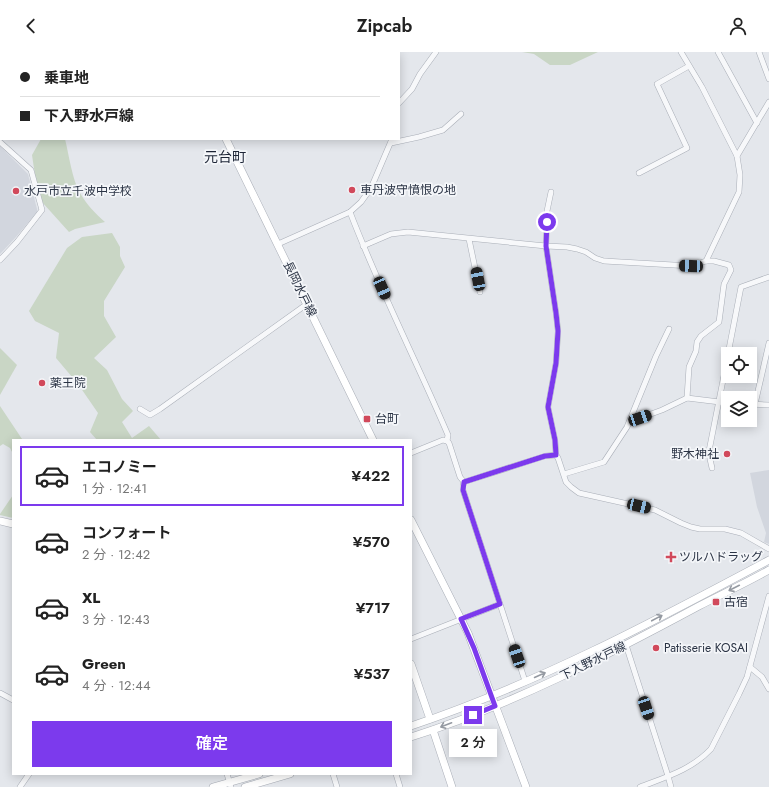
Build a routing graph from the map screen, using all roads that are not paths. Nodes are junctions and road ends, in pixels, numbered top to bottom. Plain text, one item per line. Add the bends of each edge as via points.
1 (436, 52) edge
2 (681, 52) edge
3 (718, 52) edge
4 (759, 52) edge
5 (689, 66) junction
6 (769, 79) edge
7 (400, 102) edge
8 (769, 102) edge
9 (461, 114) dead end
10 (757, 123) junction
11 (226, 140) edge
12 (400, 140) edge
13 (392, 141) edge
14 (0, 142) edge
15 (737, 156) junction
16 (639, 172) dead end
17 (551, 192) dead end
18 (350, 212) junction
19 (470, 239) junction
20 (278, 244) junction
21 (363, 246) junction
22 (546, 246) junction
23 (0, 260) edge
24 (706, 261) junction
25 (769, 278) edge
26 (480, 292) dead end
27 (307, 304) junction
28 (669, 329) dead end
29 (769, 343) edge
30 (730, 347) edge
31 (723, 383) edge
32 (756, 391) edge
33 (687, 398) junction
34 (719, 402) junction
35 (757, 404) edge
36 (769, 405) edge
37 (140, 409) dead end
38 (631, 419) junction
39 (372, 439) edge
40 (448, 441) junction
41 (412, 453) edge
42 (556, 455) junction
43 (712, 468) dead end
44 (564, 474) junction
45 (464, 482) junction
46 (0, 521) edge
47 (412, 522) edge
48 (12, 524) edge
49 (769, 549) edge
50 (769, 560) edge
51 (769, 570) edge
52 (769, 596) edge
53 (500, 604) junction
54 (461, 619) junction
55 (412, 638) edge
56 (626, 645) junction
57 (412, 667) edge
58 (750, 667) junction
59 (525, 681) junction
60 (769, 689) edge
61 (0, 693) edge
62 (491, 696) junction
63 (12, 699) edge
64 (495, 706) junction
65 (430, 719) junction
66 (412, 726) edge
67 (433, 730) junction
68 (412, 737) edge
69 (28, 775) edge
70 (227, 775) edge
71 (256, 775) edge
72 (287, 775) edge
73 (333, 775) edge
74 (396, 775) edge
75 (668, 776) junction
76 (230, 785) edge
77 (20, 787) edge
78 (213, 787) edge
79 (245, 787) edge
80 (337, 787) edge
81 (400, 787) edge
82 (452, 787) edge
83 (526, 787) edge
84 (640, 787) edge
85 (671, 787) edge

1 - 7 street via 412,89
2 - 5 street
3 - 10 street
4 - 6 street
5 - 15 street
5 - 16 street via 656,84 687,148
8 - 10 street
9 - 12 street via 443,130
10 - 15 street
11 - 20 main road, 長岡水戸線
13 - 18 street via 370,188 361,202
14 - 23 street via 31,170 42,210
15 - 24 street via 739,192
17 - 22 street via 547,211
18 - 20 street
18 - 21 street
19 - 21 street via 408,232 392,234
19 - 22 street
19 - 26 street
20 - 27 main road, 長岡水戸線
21 - 40 street via 429,391 448,435
22 - 24 street via 576,249 604,261 691,266
22 - 42 street via 558,331 556,363 548,407
24 - 33 street via 728,265 731,270 724,284 719,322 697,342 689,367
25 - 30 street via 741,287
27 - 37 street via 160,409 150,415
27 - 39 main road, 長岡水戸線
28 - 38 street
29 - 32 street
31 - 34 street
33 - 34 street
33 - 38 street via 662,410
34 - 43 street via 709,451
35 - 36 street
38 - 44 street via 604,462
40 - 41 street via 443,440
40 - 45 street
42 - 44 street
42 - 45 street via 545,456
44 - 49 street via 566,482 579,493 654,510 691,527 725,528 741,533
45 - 53 street via 463,490
46 - 48 main road
47 - 54 main road
59 -> 50 main road, 下入野水戸線 via 624,636
51 -> 56 main road, 下入野水戸線
52 - 58 street
53 - 54 street
53 - 59 street
54 - 55 street
54 - 62 main road
56 - 64 main road, 下入野水戸線
56 - 75 street
57 - 65 main road
58 - 60 street via 762,677
58 - 75 street via 711,749 695,764
59 - 62 main road, 下入野水戸線
61 - 63 street
62 - 64 main road
62 - 65 main road, 下入野水戸線
64 -> 67 main road, 下入野水戸線
64 - 83 main road
65 - 66 main road, 下入野水戸線
67 - 68 main road, 下入野水戸線
67 - 82 main road
69 - 77 street
70 - 76 street
71 - 76 main road
72 - 79 main road
73 - 80 street
74 - 81 street
75 - 84 street
75 - 85 street
76 - 78 main road

